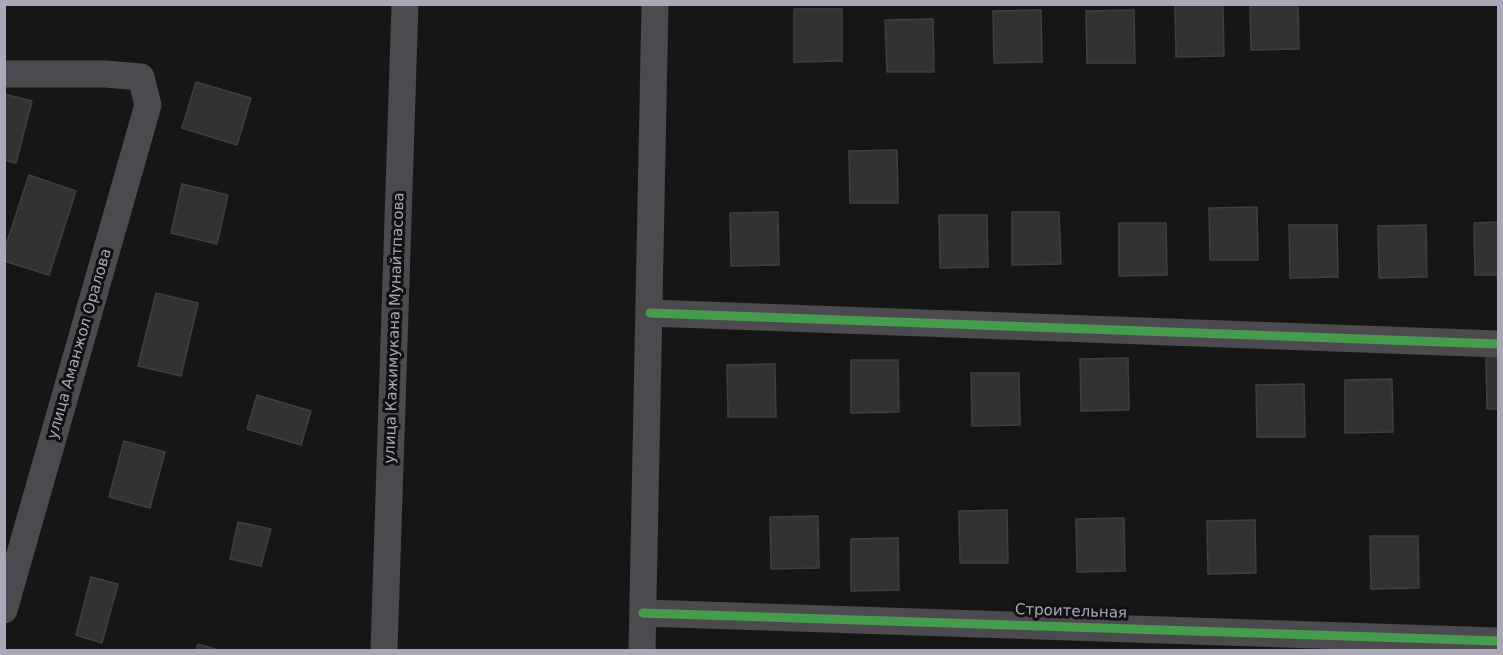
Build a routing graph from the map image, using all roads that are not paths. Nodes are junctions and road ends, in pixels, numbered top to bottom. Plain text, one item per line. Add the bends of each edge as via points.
1 (405, 4) edge
2 (655, 4) edge
3 (4, 74) edge
4 (650, 313) junction
5 (1498, 344) edge
6 (4, 610) edge
7 (643, 613) junction
8 (1498, 641) edge
9 (384, 651) edge
10 (642, 651) edge

1 - 9 street, улица Кажимукана Мунайтпасова
2 - 4 street
3 - 6 street, улица Аманжол Оралова via 141,77 148,105
4 - 5 street
4 - 7 street
7 - 8 street, Строительная
7 - 10 street

